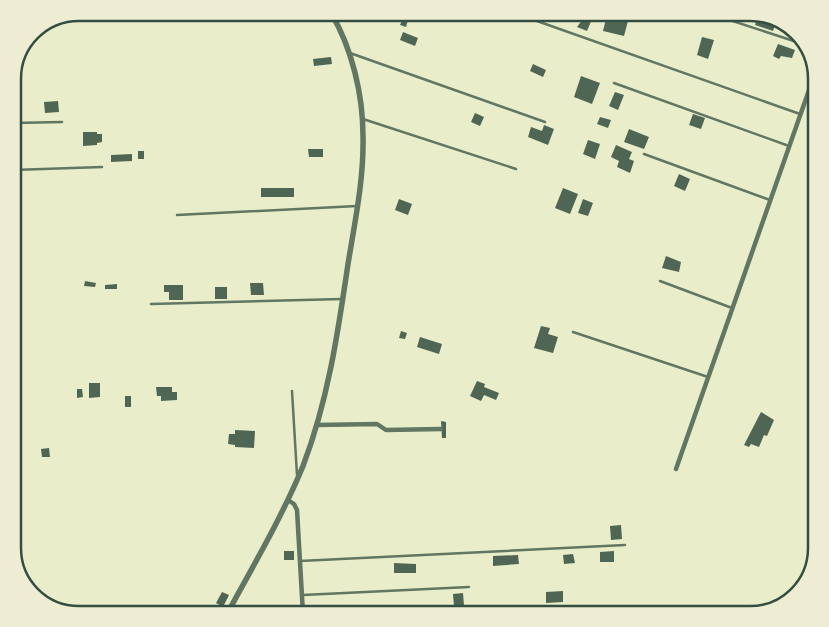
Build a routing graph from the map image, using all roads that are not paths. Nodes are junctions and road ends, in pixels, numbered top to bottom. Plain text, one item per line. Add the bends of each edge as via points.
1 (336, 21) edge
2 (537, 21) edge
3 (735, 21) edge
4 (792, 40) edge
5 (349, 53) junction
6 (614, 83) dead end
7 (808, 94) edge
8 (807, 97) joint
9 (801, 114) junction
10 (361, 118) junction
11 (62, 122) dead end
12 (545, 122) dead end
13 (21, 123) edge
14 (790, 146) junction
15 (644, 154) dead end
16 (102, 167) dead end
17 (516, 169) dead end
18 (21, 170) edge
19 (770, 200) junction
20 (357, 206) junction
21 (177, 215) dead end
22 (660, 281) dead end
23 (343, 299) junction
24 (151, 304) dead end
25 (732, 308) junction
26 (573, 332) dead end
27 (708, 377) junction
28 (292, 391) dead end
29 (317, 425) junction
30 (441, 429) dead end
31 (676, 469) dead end
32 (297, 479) junction
33 (288, 500) junction
34 (625, 545) dead end
35 (300, 560) junction
36 (469, 587) dead end
37 (303, 595) junction
38 (231, 606) edge
39 (303, 606) edge

1 - 5 street
2 - 9 lane
3 - 4 lane
5 - 10 street via 358,87
5 - 12 lane
6 - 14 lane
7 - 8 street
8 - 9 street
9 - 14 street
10 - 17 lane
10 - 20 street via 363,145
11 - 13 lane
14 - 19 street
15 - 19 lane
16 - 18 lane
19 - 25 street
20 - 21 lane
20 - 23 street
22 - 25 lane
23 - 24 lane
23 - 29 street via 335,351
25 - 27 street
26 - 27 lane
27 - 31 street
28 - 32 lane
29 - 30 street via 377,424 386,430
29 - 32 street
32 - 33 street
33 - 35 street via 297,510
33 - 38 street
34 - 35 lane
35 - 37 street
36 - 37 lane
37 - 39 street

